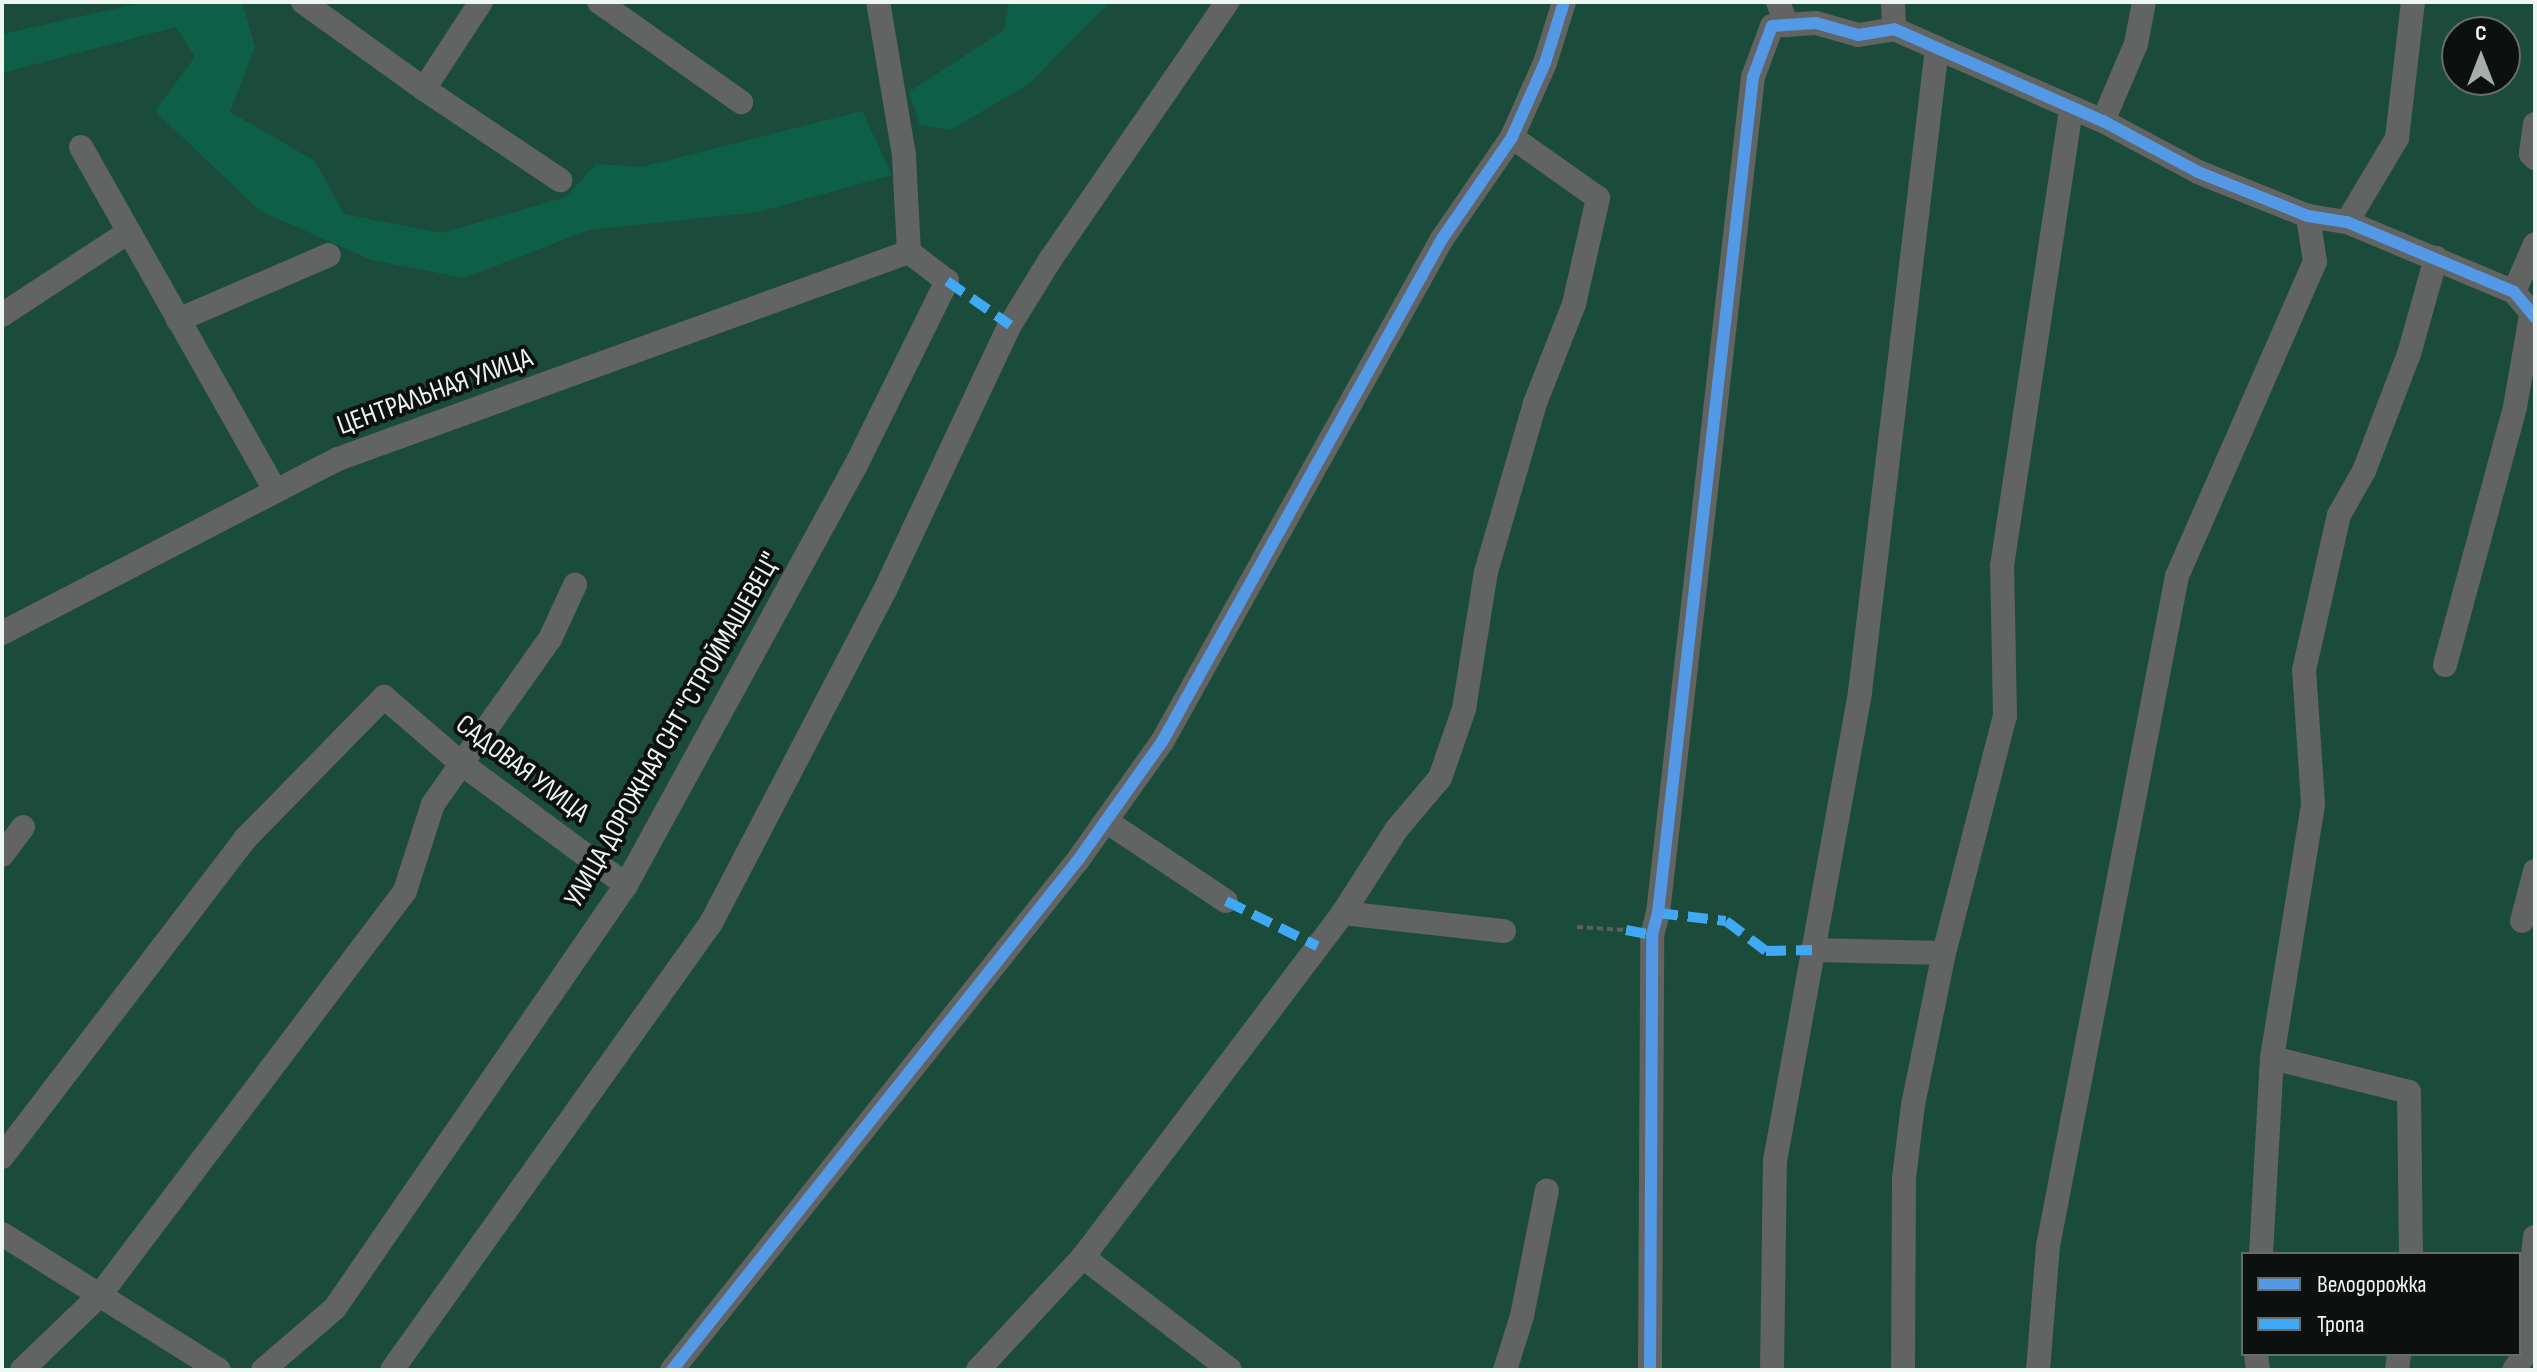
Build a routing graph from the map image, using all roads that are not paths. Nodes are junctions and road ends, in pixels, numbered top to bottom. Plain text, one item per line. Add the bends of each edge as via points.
1 (303, 2) edge
2 (481, 2) edge
3 (599, 2) edge
4 (878, 2) edge
5 (1227, 2) edge
6 (1564, 2) edge
7 (1778, 2) edge
8 (1893, 2) edge
9 (2144, 2) edge
10 (2413, 2) edge
11 (1787, 25) junction
12 (1894, 29) junction
13 (1937, 48) junction
14 (424, 89) junction
15 (741, 102) dead end
16 (2071, 109) junction
17 (2103, 121) junction
18 (2535, 124) edge
19 (1512, 137) junction
20 (81, 147) dead end
21 (2535, 158) edge
22 (560, 180) dead end
23 (2308, 216) junction
24 (2347, 222) junction
25 (127, 233) junction
26 (2535, 244) edge
27 (909, 252) junction
28 (329, 255) dead end
29 (2436, 258) junction
30 (2514, 292) junction
31 (2, 315) edge
32 (2533, 316) edge
33 (178, 320) junction
34 (276, 491) junction
35 (575, 585) dead end
36 (2, 633) edge
37 (2445, 665) dead end
38 (462, 764) junction
39 (1106, 821) junction
40 (23, 827) dead end
41 (2, 855) edge
42 (2535, 871) edge
43 (626, 885) junction
44 (1226, 901) dead end
45 (1343, 913) junction
46 (2522, 921) dead end
47 (1504, 931) dead end
48 (1812, 950) junction
49 (1944, 953) junction
50 (2272, 1058) junction
51 (2, 1157) edge
52 (1547, 1190) dead end
53 (2, 1234) edge
54 (2535, 1237) edge
55 (2261, 1252) edge
56 (2411, 1252) edge
57 (1083, 1257) junction
58 (100, 1295) junction
59 (22, 1370) edge
60 (219, 1370) edge
61 (263, 1370) edge
62 (392, 1370) edge
63 (672, 1370) edge
64 (978, 1370) edge
65 (1230, 1370) edge
66 (1505, 1370) edge
67 (1650, 1370) edge
68 (1772, 1370) edge
69 (1903, 1370) edge
70 (2038, 1370) edge
71 (2514, 1370) edge

1 - 14 street
2 - 14 street
3 - 15 street
4 - 27 street via 904,155
5 - 62 street via 1010,325 886,588 711,923
6 - 19 street via 1545,63
7 - 11 street
8 - 12 street
9 - 17 street via 2136,44
10 - 24 street via 2397,138
11 - 12 street via 1816,23 1858,35
11 - 67 street via 1772,26 1753,77 1652,935
12 - 13 street
13 - 16 street
13 - 48 street via 1860,692
14 - 22 street
16 - 17 street
16 - 49 street via 2002,566 2005,716
17 - 23 street via 2198,172
18 - 21 street
19 - 39 street via 1428,264 1162,742
19 - 45 street via 1598,198 1574,304 1535,403 1486,572 1464,709 1440,778 1396,830
20 - 25 street
23 - 24 street
23 - 70 street via 2315,262 2177,576 2048,1246
24 - 29 street
25 - 31 street
25 - 33 street
26 - 30 street
27 - 34 street, ЦЕНТРАЛЬНАЯ УЛИЦА via 338,459
27 - 43 street, УЛИЦА ДОРОЖНАЯ СНТ "СТРОЙМАШЕВЕЦ" via 947,281 855,467
28 - 33 street
29 - 30 street
29 - 50 street via 2409,354 2364,471 2339,515 2304,670 2313,804
30 - 32 street
32 - 37 street via 2515,407
33 - 34 street
34 - 36 street, ЦЕНТРАЛЬНАЯ УЛИЦА
35 - 38 street via 550,639
38 - 43 street, САДОВАЯ УЛИЦА
38 - 51 street, САДОВАЯ УЛИЦА via 384,697 245,839
38 - 58 street via 433,804 405,891
39 - 44 street
39 - 63 street
40 - 41 street
42 - 46 street
43 - 61 street, УЛИЦА ДОРОЖНАЯ СНТ "СТРОЙМАШЕВЕЦ" via 335,1308
45 - 47 street
45 - 57 street
48 - 49 street
48 - 68 street via 1775,1161
49 - 69 street via 1904,1178
50 - 55 street
50 - 56 street via 2409,1092
52 - 66 street via 1522,1316
53 - 58 street
54 - 71 street via 2522,1358
57 - 64 street
57 - 65 street
58 - 59 street
58 - 60 street

